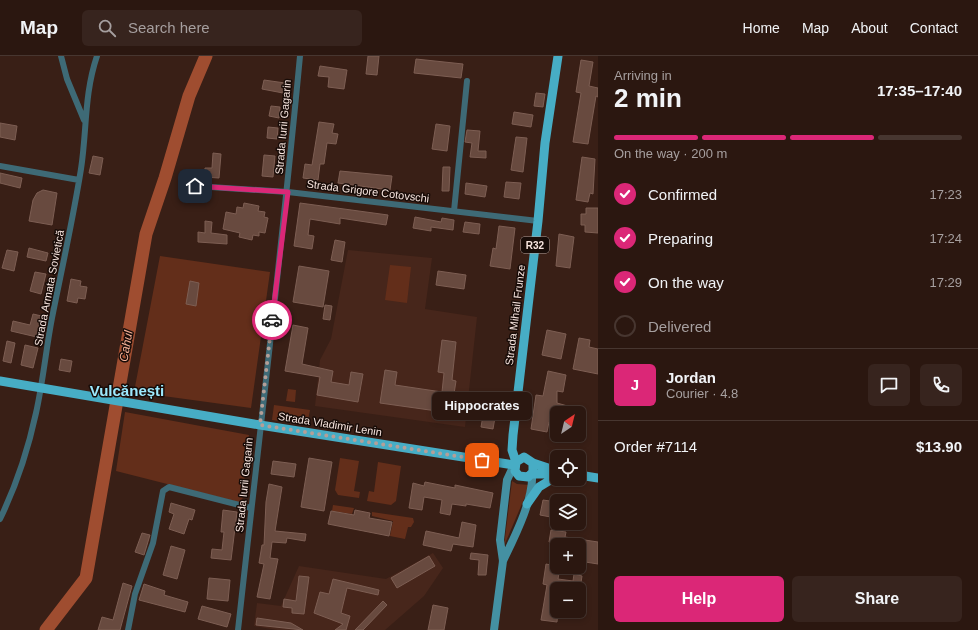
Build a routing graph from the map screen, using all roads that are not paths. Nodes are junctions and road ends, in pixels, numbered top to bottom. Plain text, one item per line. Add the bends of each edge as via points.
1 (61, 56) edge
2 (97, 56) edge
3 (300, 56) edge
4 (558, 56) edge
5 (467, 81) dead end
6 (85, 122) junction
7 (0, 166) edge
8 (79, 180) junction
9 (195, 186) dead end
10 (288, 192) junction
11 (454, 211) junction
12 (538, 221) junction
13 (0, 381) edge
14 (41, 388) junction
15 (260, 425) junction
16 (513, 435) junction
17 (529, 460) junction
18 (515, 463) junction
19 (550, 470) edge
20 (550, 473) edge
21 (532, 474) junction
22 (586, 476) edge
23 (550, 478) edge
24 (598, 478) edge
25 (527, 504) junction
26 (251, 508) junction
27 (0, 519) edge
28 (503, 561) junction
29 (128, 630) edge
30 (238, 630) edge
31 (494, 630) edge

1 - 6 street via 67,79
2 - 6 street, Strada Armata Sovietică via 86,98
3 - 10 street, Strada Iurii Gagarin
4 - 12 main road, Strada Mihail Frunze / R32 via 545,143
5 - 11 street
6 - 8 street, Strada Armata Sovietică
7 - 8 street
8 - 14 street, Strada Armata Sovietică
9 - 10 street, Strada Grigore Cotovschi
10 - 11 street, Strada Grigore Cotovschi
10 - 15 street, Strada Iurii Gagarin
11 - 12 street, Strada Grigore Cotovschi
12 - 16 main road, Strada Mihail Frunze / R32
13 - 14 main road, Strada Vladimir Lenin
14 - 15 main road, Strada Vladimir Lenin
14 - 27 street, Strada Armata Sovietică via 21,467
15 - 18 main road, Strada Vladimir Lenin
15 - 26 street, Strada Iurii Gagarin
16 - 17 main road via 515,444
16 - 18 main road, Strada Mihail Frunze / R32 via 512,450
17 - 18 main road
17 - 19 main road
17 - 21 main road via 534,469
18 - 21 main road via 514,471 519,476 525,478
18 - 28 main road via 507,480 500,540
20 - 21 main road
21 - 25 main road
22 - 24 main road
23 - 25 main road via 539,487
25 - 28 main road
26 - 29 street via 169,487 163,491 152,542 135,594
26 - 30 street, Strada Iurii Gagarin
28 - 31 main road

